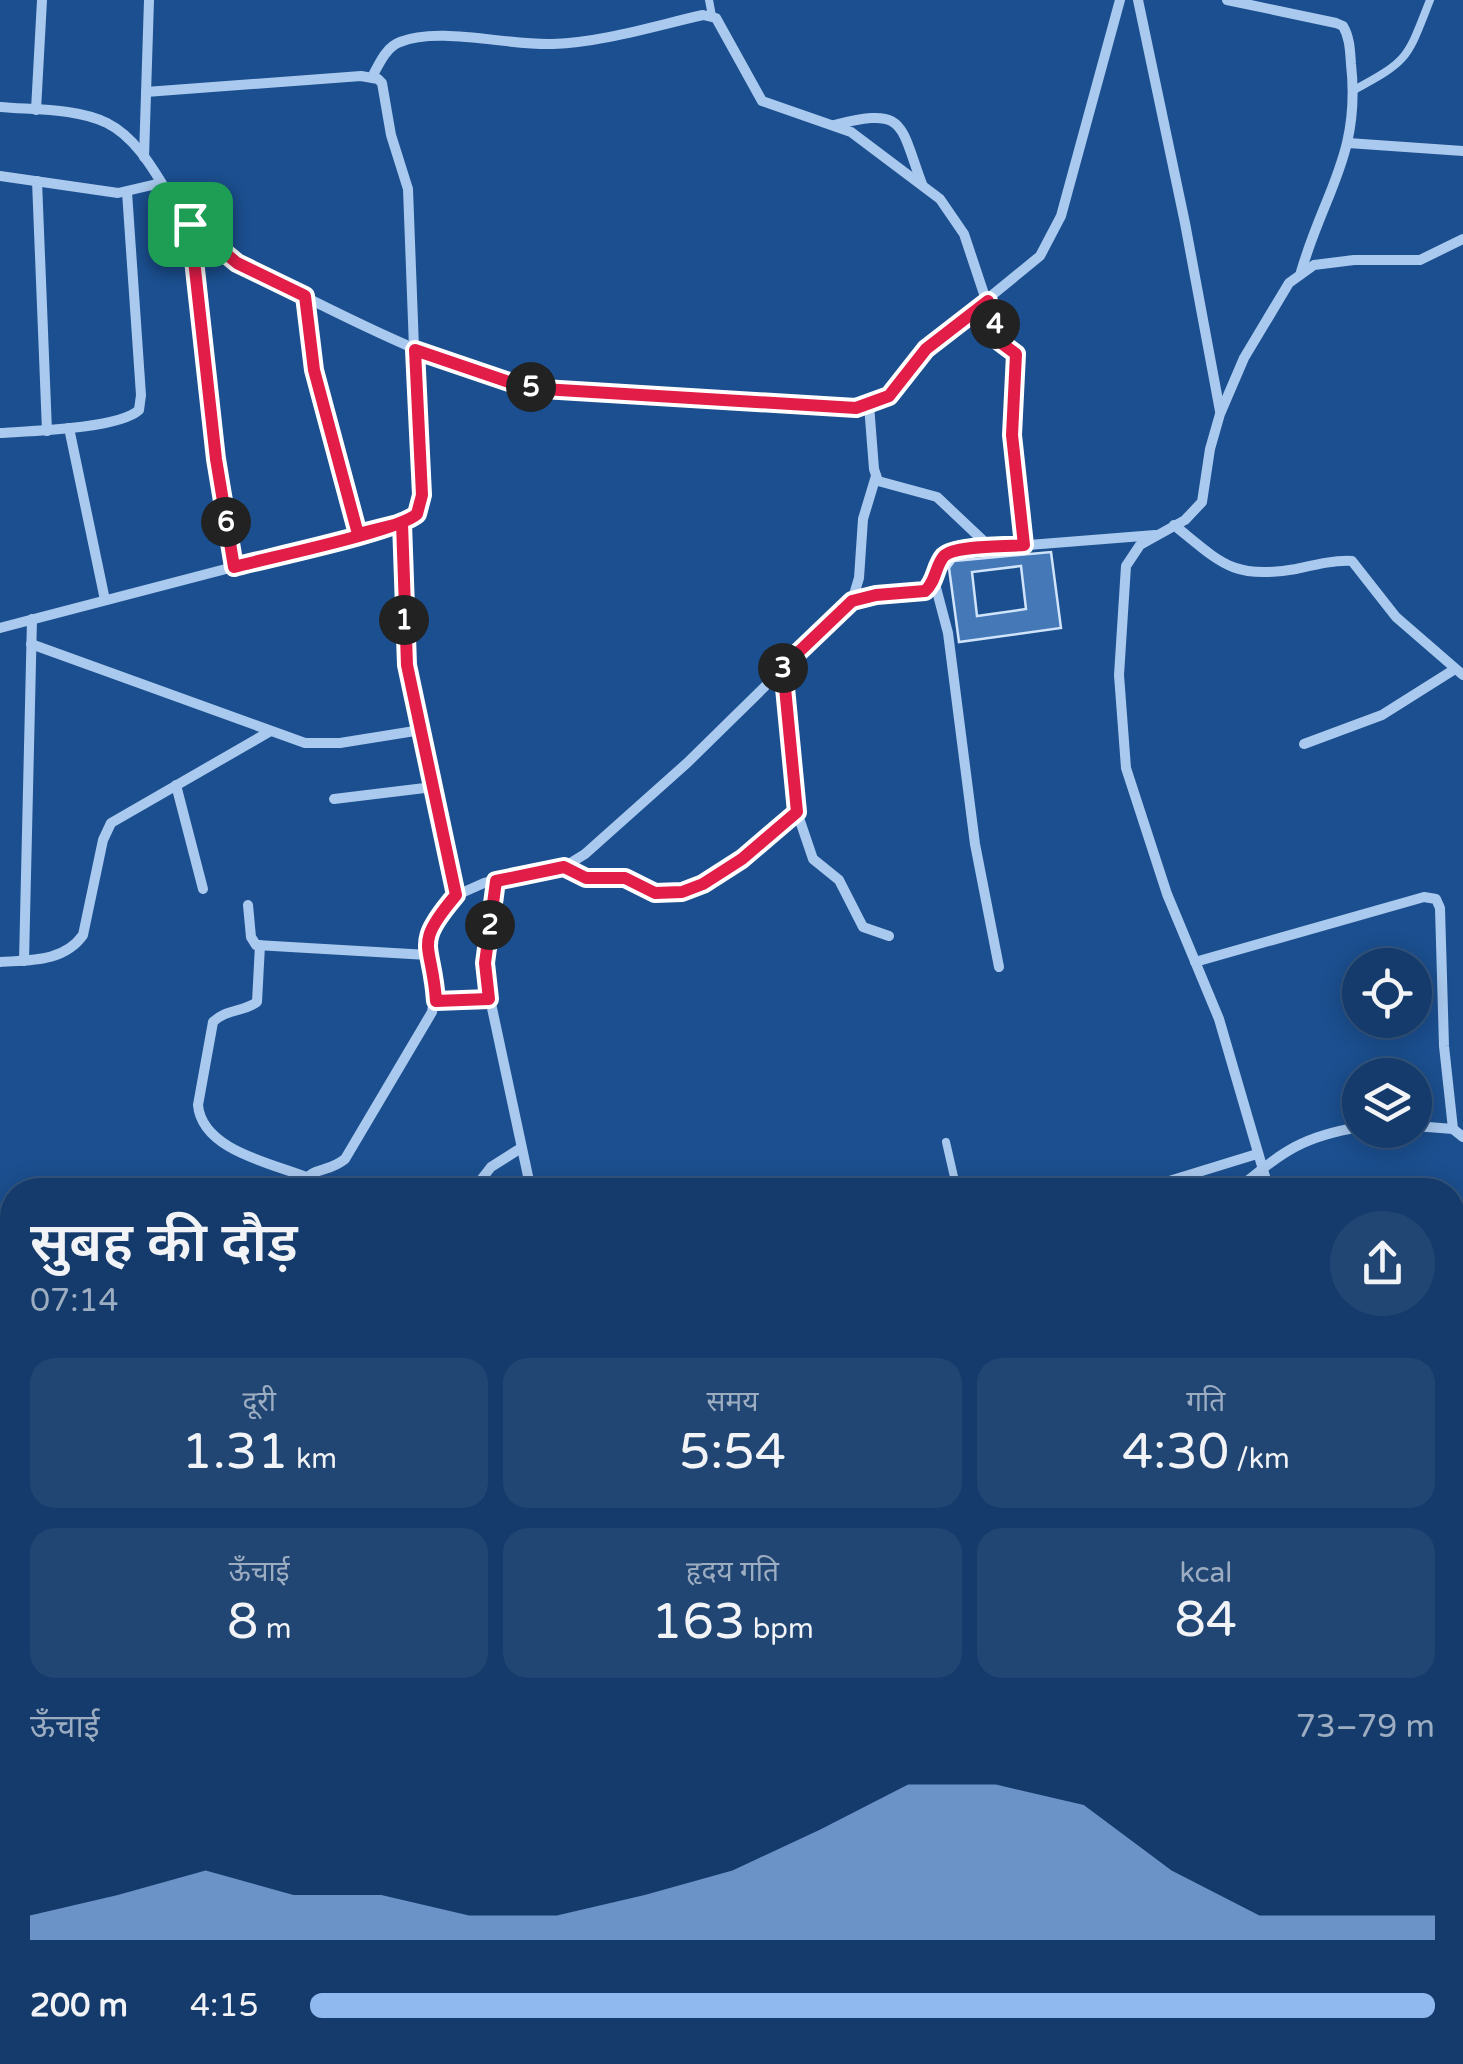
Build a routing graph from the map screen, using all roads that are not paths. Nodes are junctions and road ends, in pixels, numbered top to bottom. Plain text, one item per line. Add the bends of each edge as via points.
1 (42, 0) edge
2 (149, 0) edge
3 (710, 0) edge
4 (1120, 0) edge
5 (1138, 0) edge
6 (1227, 0) edge
7 (1430, 0) edge
8 (712, 16) junction
9 (372, 77) junction
10 (1354, 90) junction
11 (146, 92) junction
12 (0, 106) edge
13 (36, 110) junction
14 (832, 125) junction
15 (1348, 143) junction
16 (1463, 152) edge
17 (144, 158) junction
18 (0, 176) edge
19 (37, 180) junction
20 (161, 183) junction
21 (924, 187) junction
22 (128, 192) junction
23 (190, 224) junction
24 (1463, 239) edge
25 (1301, 272) junction
26 (305, 296) junction
27 (988, 301) junction
28 (415, 350) junction
29 (869, 405) junction
30 (1220, 414) junction
31 (69, 428) junction
32 (47, 430) junction
33 (0, 432) edge
34 (876, 476) junction
35 (402, 523) junction
36 (1174, 526) junction
37 (358, 534) junction
38 (1155, 535) junction
39 (1024, 545) junction
40 (990, 548) junction
41 (234, 567) junction
42 (934, 580) junction
43 (105, 600) junction
44 (852, 601) junction
45 (32, 619) junction
46 (0, 628) edge
47 (31, 644) junction
48 (783, 667) junction
49 (1459, 672) edge
50 (421, 730) junction
51 (269, 732) junction
52 (1304, 744) dead end
53 (176, 785) junction
54 (434, 787) junction
55 (334, 798) dead end
56 (797, 812) junction
57 (564, 867) junction
58 (496, 881) junction
59 (202, 888) dead end
60 (456, 895) junction
61 (248, 906) dead end
62 (889, 936) dead end
63 (260, 946) junction
64 (428, 955) junction
65 (24, 960) junction
66 (0, 962) edge
67 (1195, 962) junction
68 (999, 967) dead end
69 (489, 999) junction
70 (436, 1001) junction
71 (1432, 1127) edge
72 (1453, 1129) junction
73 (1342, 1132) edge
74 (1463, 1137) edge
75 (946, 1142) dead end
76 (521, 1148) junction
77 (1257, 1154) junction
78 (1261, 1170) junction
79 (306, 1176) joint
80 (482, 1178) edge
81 (529, 1178) edge
82 (955, 1178) edge
83 (1182, 1178) edge
84 (1251, 1178) edge
85 (1264, 1178) edge

1 - 13 street
2 - 11 street
3 - 8 lane
4 - 27 street via 1056,229 1040,256
5 - 30 street
6 - 10 street via 1343,26
7 - 10 lane via 1408,54
8 - 9 street via 574,43 412,38 391,46
8 - 14 street via 762,101
9 - 11 street
9 - 28 street via 384,88 408,189
10 - 15 street
11 - 17 street
12 - 13 street
13 - 17 street via 105,122
14 - 21 street via 864,139
14 - 21 street via 878,115 897,123
15 - 16 street
15 - 25 street
17 - 20 street
18 - 19 street
19 - 22 street
19 - 32 street
20 - 22 street
20 - 23 street
21 - 27 street via 956,219
22 - 31 street via 140,405 126,419
23 - 26 street via 237,263
23 - 41 street
24 - 25 street via 1420,260 1354,260
25 - 30 street via 1244,358
26 - 28 street
26 - 37 street via 314,370
27 - 29 street via 926,349 889,396
27 - 39 street via 1000,342 1016,354 1012,435
28 - 29 street via 543,389
28 - 35 street via 422,495 417,514
29 - 34 street
30 - 36 street via 1202,502
31 - 32 street
31 - 43 street
32 - 33 street
34 - 40 street via 888,486 937,497
34 - 44 street
35 - 37 street
35 - 50 street via 406,646
36 - 38 street
36 - 49 street via 1218,561 1244,572 1352,561 1396,618
37 - 41 street
38 - 39 street
38 - 67 street via 1126,566 1122,734 1137,807
39 - 40 street
40 - 42 street via 948,553
41 - 43 street
42 - 44 street via 918,594
42 - 68 street via 948,632 975,844
43 - 45 street
44 - 48 street
45 - 46 street
45 - 47 street
47 - 51 street
47 - 65 street
48 - 56 street
48 - 57 street via 687,762
49 - 52 street via 1382,715
50 - 51 street via 314,744
50 - 54 street
51 - 53 street
53 - 59 street
53 - 65 street via 107,830 75,947
54 - 55 street
54 - 60 street
56 - 57 street via 742,859 682,892 655,893 625,878 586,878
56 - 62 street via 815,863 839,880 863,927
57 - 58 street
58 - 60 street
58 - 69 street via 485,963
60 - 64 street via 430,929
61 - 63 street via 252,941
63 - 64 street
63 - 79 street via 257,1002 213,1022 199,1115 224,1143
64 - 70 street
65 - 66 street
67 - 72 street via 1436,899
67 - 77 street
69 - 70 street
69 - 76 street
70 - 79 street via 346,1159
71 - 72 street
72 - 74 street
73 - 78 street via 1284,1150
75 - 82 lane
76 - 80 street
76 - 81 street
77 - 78 street
77 - 83 street
78 - 84 street
78 - 85 street

